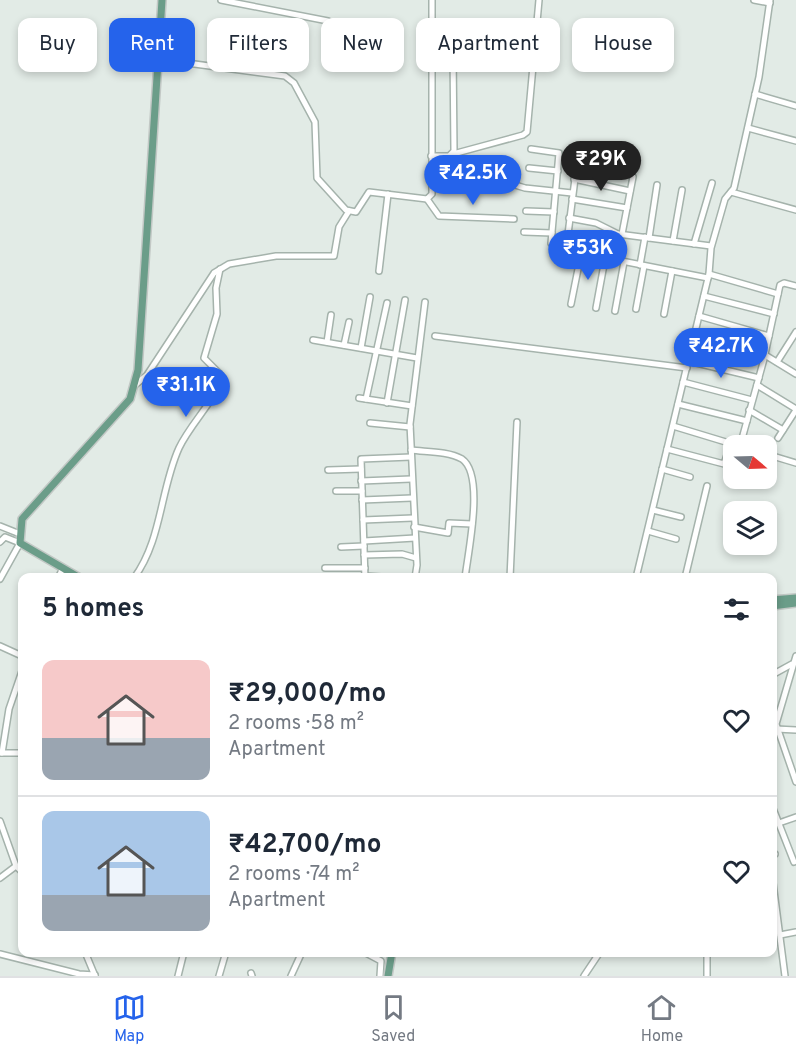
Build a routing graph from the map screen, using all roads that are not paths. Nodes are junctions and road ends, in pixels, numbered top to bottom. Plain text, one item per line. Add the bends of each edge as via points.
1 (162, 0) edge
2 (220, 0) edge
3 (432, 0) edge
4 (539, 0) edge
5 (754, 0) edge
6 (770, 2) edge
7 (160, 18) edge
8 (321, 20) edge
9 (195, 64) edge
10 (156, 72) edge
11 (453, 72) edge
12 (756, 94) junction
13 (796, 106) edge
14 (748, 128) junction
15 (796, 141) edge
16 (579, 147) dead end
17 (531, 149) dead end
18 (453, 154) junction
19 (431, 156) junction
20 (529, 168) dead end
21 (558, 171) junction
22 (633, 177) dead end
23 (431, 178) junction
24 (574, 179) junction
25 (712, 183) dead end
26 (657, 185) dead end
27 (630, 190) junction
28 (682, 190) dead end
29 (557, 191) junction
30 (731, 192) junction
31 (388, 194) junction
32 (572, 196) junction
33 (427, 199) junction
34 (627, 208) junction
35 (796, 210) edge
36 (349, 211) junction
37 (526, 211) dead end
38 (555, 212) junction
39 (569, 218) junction
40 (514, 219) dead end
41 (524, 232) dead end
42 (552, 233) junction
43 (620, 234) junction
44 (647, 237) junction
45 (673, 241) junction
46 (551, 243) dead end
47 (694, 244) junction
48 (711, 246) junction
49 (581, 254) junction
50 (608, 259) junction
51 (624, 262) junction
52 (642, 266) junction
53 (219, 269) junction
54 (379, 271) dead end
55 (672, 272) junction
56 (709, 276) junction
57 (796, 286) edge
58 (778, 294) junction
59 (704, 296) junction
60 (370, 297) dead end
61 (405, 300) dead end
62 (425, 302) dead end
63 (387, 303) dead end
64 (571, 304) dead end
65 (596, 308) dead end
66 (636, 309) dead end
67 (615, 311) dead end
68 (664, 314) dead end
69 (774, 314) junction
70 (331, 315) dead end
71 (699, 316) junction
72 (349, 322) dead end
73 (796, 332) edge
74 (435, 336) dead end
75 (769, 336) junction
76 (694, 339) junction
77 (313, 340) dead end
78 (327, 342) junction
79 (344, 345) junction
80 (361, 348) junction
81 (376, 351) junction
82 (396, 354) junction
83 (748, 354) dead end
84 (765, 355) junction
85 (417, 358) junction
86 (688, 361) junction
87 (777, 362) junction
88 (687, 368) junction
89 (796, 374) edge
90 (759, 378) junction
91 (683, 382) junction
92 (757, 385) junction
93 (133, 387) junction
94 (359, 398) dead end
95 (366, 399) junction
96 (752, 400) junction
97 (387, 403) junction
98 (678, 404) junction
99 (412, 406) junction
100 (796, 409) edge
101 (749, 410) junction
102 (747, 421) junction
103 (517, 422) dead end
104 (370, 423) dead end
105 (673, 426) junction
106 (411, 427) junction
107 (783, 430) junction
108 (743, 435) edge
109 (778, 438) dead end
110 (723, 441) edge
111 (667, 449) junction
112 (411, 450) junction
113 (777, 457) edge
114 (411, 458) junction
115 (796, 463) edge
116 (723, 464) edge
117 (361, 469) junction
118 (662, 469) junction
119 (328, 470) dead end
120 (690, 477) dead end
121 (411, 479) junction
122 (362, 481) junction
123 (707, 486) dead end
124 (336, 491) dead end
125 (362, 491) junction
126 (412, 498) junction
127 (362, 500) junction
128 (653, 510) junction
129 (681, 517) dead end
130 (413, 518) junction
131 (363, 520) junction
132 (472, 524) junction
133 (0, 526) edge
134 (414, 527) junction
135 (648, 531) junction
136 (20, 534) junction
137 (415, 538) junction
138 (676, 539) dead end
139 (0, 542) edge
140 (20, 543) junction
141 (364, 544) junction
142 (341, 547) dead end
143 (364, 555) junction
144 (416, 558) junction
145 (63, 568) junction
146 (325, 568) dead end
147 (365, 568) junction
148 (60, 573) edge
149 (72, 573) edge
150 (137, 573) edge
151 (365, 573) edge
152 (415, 573) edge
153 (466, 573) edge
154 (510, 573) edge
155 (637, 573) edge
156 (686, 573) edge
157 (0, 579) edge
158 (796, 598) edge
159 (777, 600) edge
160 (796, 603) edge
161 (777, 605) edge
162 (0, 644) edge
163 (18, 654) edge
164 (796, 656) edge
165 (792, 664) junction
166 (777, 672) edge
167 (18, 685) edge
168 (777, 715) edge
169 (777, 729) edge
170 (796, 730) edge
171 (777, 732) edge
172 (780, 740) junction
173 (777, 742) edge
174 (1, 753) edge
175 (18, 753) edge
176 (796, 782) edge
177 (777, 818) edge
178 (796, 818) edge
179 (0, 821) edge
180 (779, 823) junction
181 (794, 862) dead end
182 (16, 866) joint
183 (0, 878) edge
184 (777, 920) edge
185 (796, 932) edge
186 (780, 935) junction
187 (0, 954) edge
188 (87, 957) edge
189 (183, 957) edge
190 (225, 957) edge
191 (300, 957) edge
192 (373, 957) edge
193 (391, 957) edge
194 (597, 957) edge
195 (707, 957) edge
196 (95, 975) edge
197 (178, 976) edge
198 (219, 976) edge
199 (291, 976) edge
200 (380, 976) edge
201 (388, 976) edge
202 (584, 976) edge
203 (707, 976) edge
204 (785, 976) edge

1 - 7 main road
2 - 8 street
3 - 19 street
4 - 18 street via 527,132
5 - 6 street
6 - 12 street
9 - 36 street via 289,77 315,123 317,178
10 - 93 main road via 138,370
11 - 18 street
12 - 13 street
12 - 14 street
14 - 15 street
14 - 30 street
16 - 24 street
17 - 21 street via 558,152
18 - 19 street
19 - 23 street
20 - 21 street
21 - 29 street
22 - 27 street
23 - 29 street via 505,182
23 - 33 street via 432,194
24 - 27 street
24 - 32 street
25 - 47 street
26 - 44 street
27 - 34 street
28 - 45 street
29 - 32 street
29 - 38 street
30 - 35 street
30 - 48 street via 725,199
31 - 33 street
31 - 36 street via 366,193 358,210
31 - 54 street
32 - 34 street
32 - 39 street
33 - 40 street via 439,216
34 - 43 street
36 - 53 street via 339,227 334,256 276,256
37 - 38 street
38 - 42 street
39 - 43 street via 596,223
39 - 49 street via 565,248
41 - 42 street
42 - 46 street
43 - 44 street
43 - 50 street
44 - 45 street
44 - 52 street
45 - 47 street
47 - 48 street
48 - 56 street
49 - 50 street
49 - 64 street
50 - 51 street
50 - 65 street
51 - 52 street
51 - 67 street
52 - 55 street
52 - 66 street
53 - 93 street via 147,375
53 - 150 street via 218,311 204,358 220,374 221,382 179,449 161,515
55 - 56 street
55 - 68 street
56 - 58 street
56 - 59 street
57 - 58 street via 782,283
58 - 69 street
59 - 69 street
59 - 71 street
60 - 80 street
61 - 82 street
62 - 85 street
63 - 81 street
69 - 75 street
70 - 78 street
71 - 75 street
71 - 76 street
72 - 79 street
73 - 87 street
74 - 88 street
75 - 84 street
76 - 83 street
76 - 86 street
77 - 78 street
78 - 79 street
79 - 80 street
80 - 81 street
81 - 82 street
81 - 95 street
82 - 85 street
82 - 97 street
84 - 87 street
84 - 90 street
85 - 99 street
86 - 88 street
86 - 90 street
87 - 89 street
88 - 91 street
90 - 92 street
91 - 96 street
91 - 98 street
92 - 96 street
92 - 100 street
93 - 136 main road via 130,399 22,519
94 - 95 street
95 - 97 street
96 - 101 street
97 - 99 street
98 - 102 street
98 - 105 street
99 - 106 street
100 - 107 street
101 - 102 street
101 - 107 street
102 - 108 street
103 - 154 street
104 - 106 street
105 - 110 street
105 - 111 street
106 - 112 street
107 - 109 street
111 - 116 street
111 - 118 street
112 - 114 street
112 - 132 street via 454,456 469,466 473,477
113 - 115 street
114 - 117 street via 363,458
114 - 121 street
117 - 119 street
117 - 122 street
118 - 120 street
118 - 128 street
121 - 122 street
121 - 126 street
122 - 125 street
123 - 156 street
124 - 125 street
125 - 127 street
126 - 127 street
126 - 130 street
127 - 131 street
128 - 129 street
128 - 135 street
130 - 131 street
130 - 134 street
131 - 141 street
132 - 134 street via 449,523 448,533
132 - 153 street
133 - 136 street
134 - 137 street
135 - 138 street
135 - 155 street
136 - 140 main road
137 - 141 street
137 - 144 street
139 - 140 street via 5,537
140 - 145 main road
140 - 157 street
141 - 142 street
141 - 143 street
143 - 144 street via 402,554
143 - 147 street
144 - 152 street
145 - 148 street
145 - 149 main road
146 - 147 street
147 - 151 street
158 - 159 main road
160 - 161 main road
162 - 163 street
164 - 165 street
165 - 166 street
165 - 168 street
167 - 174 street
169 - 170 street
171 - 172 street
172 - 173 street
172 - 176 street
174 - 175 street
177 - 180 street
178 - 180 street
179 - 182 street
180 - 181 street
182 - 183 street
184 - 186 street
185 - 186 street
186 - 204 street
187 - 196 street
188 - 196 street
189 - 197 street
190 - 198 street
191 - 199 street
192 - 200 street via 381,961
193 - 201 main road
194 - 202 street
195 - 203 street

